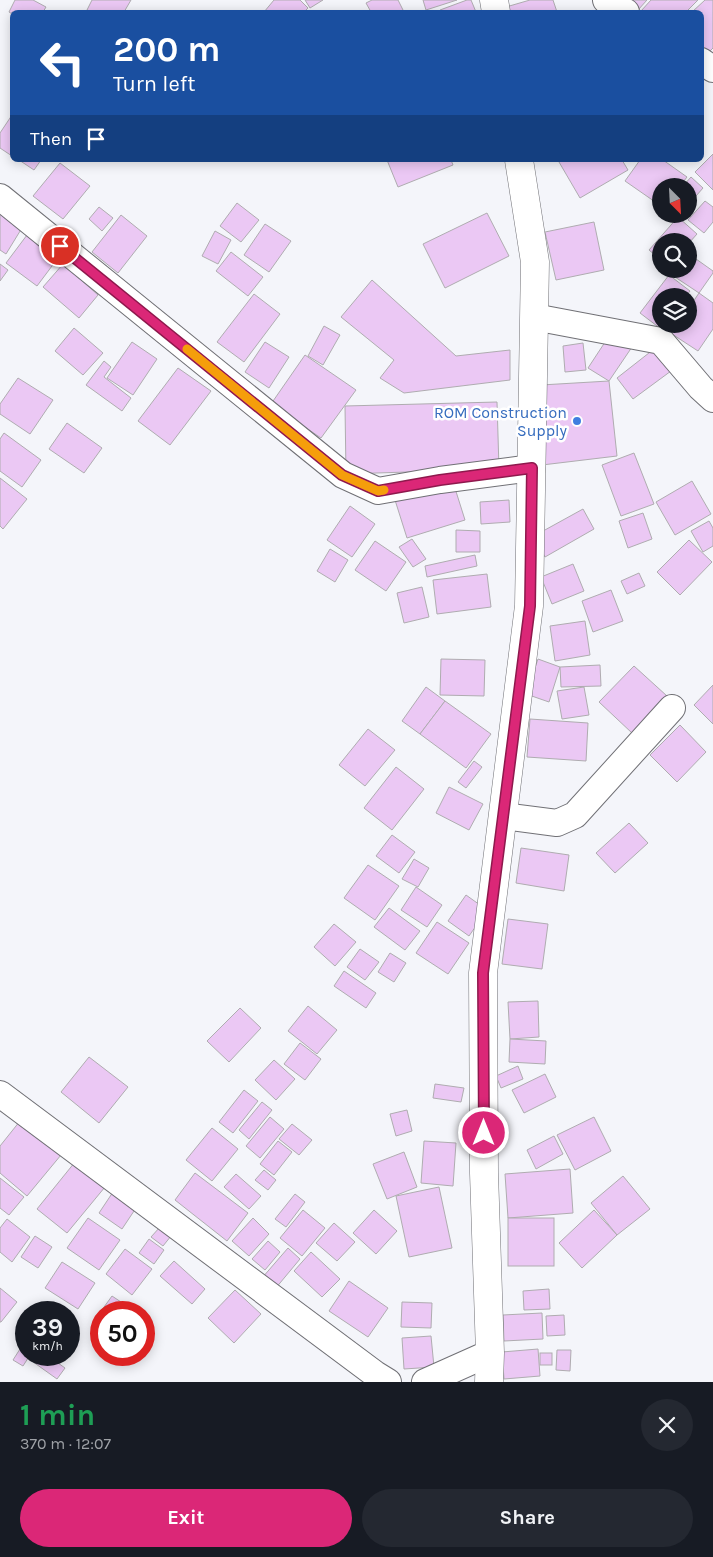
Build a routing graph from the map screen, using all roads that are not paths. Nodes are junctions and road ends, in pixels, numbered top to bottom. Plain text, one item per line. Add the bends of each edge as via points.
1 (606, 0) edge
2 (623, 10) edge
3 (519, 162) edge
4 (0, 197) edge
5 (534, 317) junction
6 (713, 399) edge
7 (532, 468) junction
8 (672, 708) dead end
9 (503, 816) junction
10 (0, 1094) edge
11 (490, 1352) junction
12 (388, 1382) edge
13 (425, 1382) edge
14 (489, 1382) edge

1 - 2 street
3 - 5 main road via 535,262
4 - 7 street via 342,475 378,491
5 - 6 street via 661,341
5 - 7 main road
7 - 9 main road via 530,606
8 - 9 street via 575,815 556,823
9 - 11 main road via 483,973 484,1173
10 - 12 street
11 - 13 street
11 - 14 main road

